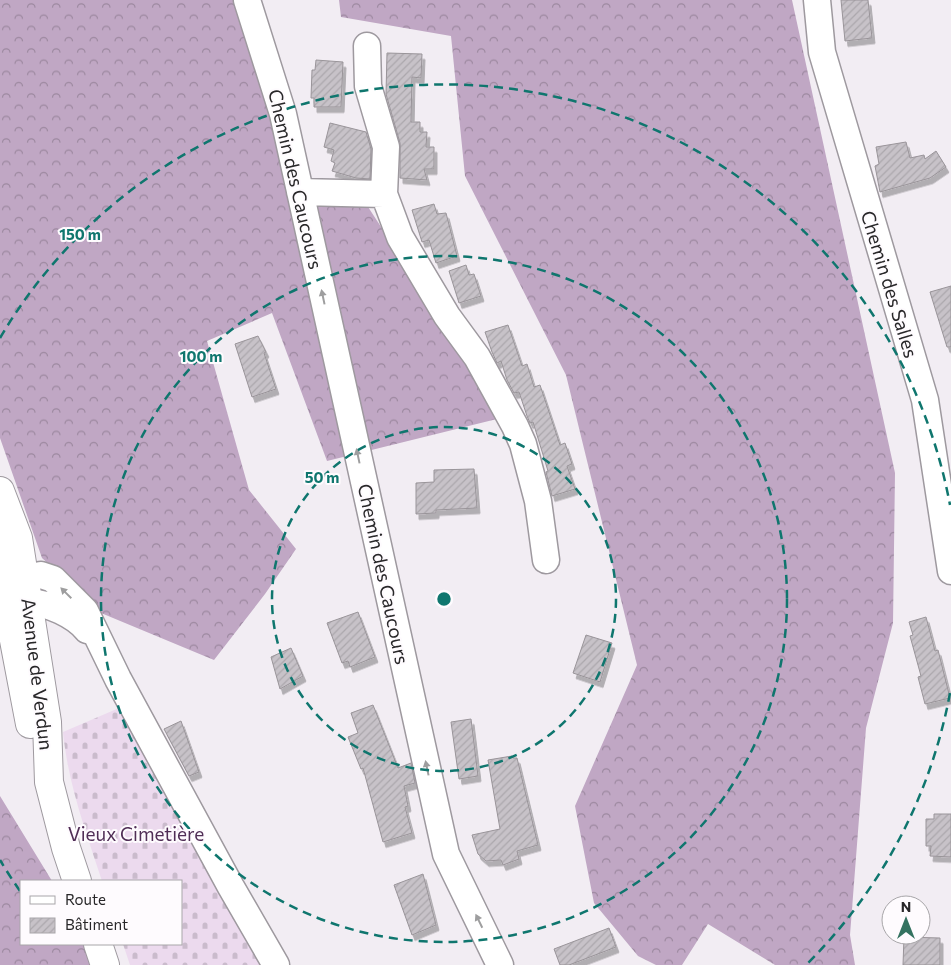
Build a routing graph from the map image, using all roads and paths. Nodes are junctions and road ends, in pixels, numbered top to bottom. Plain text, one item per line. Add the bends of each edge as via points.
1 (246, 0) edge
2 (817, 0) edge
3 (367, 46) dead end
4 (300, 192) junction
5 (384, 194) junction
6 (2, 494) edge
7 (0, 530) edge
8 (546, 560) dead end
9 (0, 567) edge
10 (951, 571) edge
11 (26, 590) junction
12 (15, 651) junction
13 (49, 782) junction
14 (77, 880) edge
15 (98, 945) edge
16 (105, 965) edge
17 (276, 965) edge
18 (500, 965) edge

1 - 4 street, Chemin des Caucours via 283,114
2 - 10 street, Chemin des Salles via 822,52 925,400
3 - 5 street via 368,86 386,147
4 - 5 street
18 -> 4 street, Chemin des Caucours via 446,854
5 - 8 street via 400,237 447,316 477,357 523,444 538,500
6 - 11 main road, Avenue de Verdun via 18,538
7 - 11 street via 16,580
9 - 12 main road
11 - 12 street via 19,606
11 - 13 main road, Avenue de Verdun via 48,722
11 - 17 street via 40,602 82,624 102,647 226,879
12 - 13 main road via 32,731
13 - 14 main road, Avenue de Verdun
15 - 16 main road

